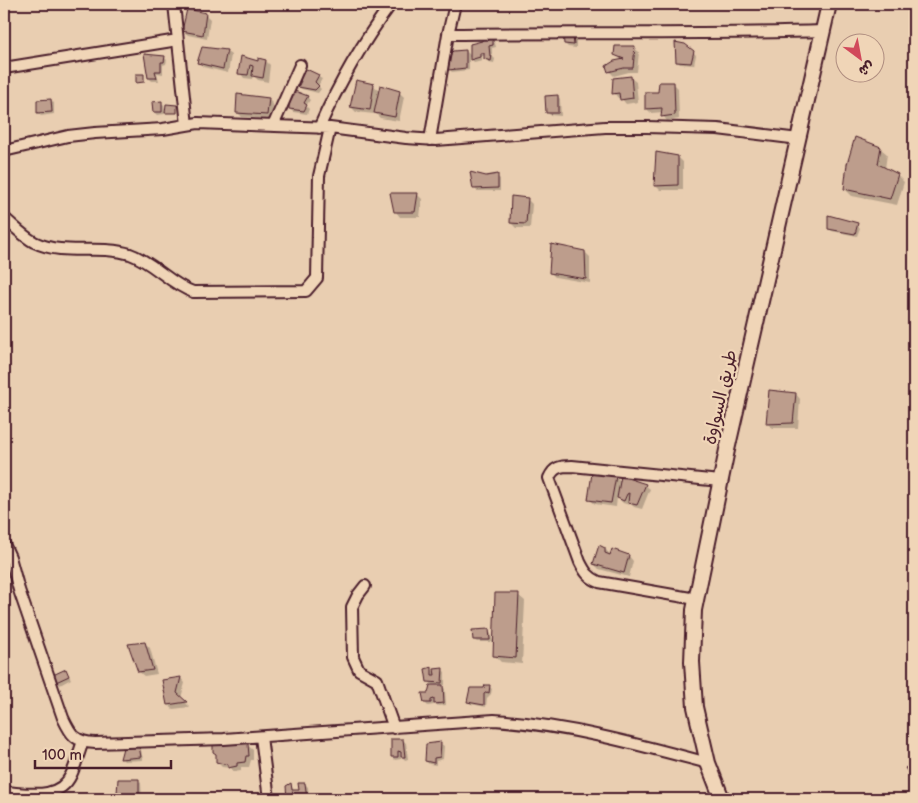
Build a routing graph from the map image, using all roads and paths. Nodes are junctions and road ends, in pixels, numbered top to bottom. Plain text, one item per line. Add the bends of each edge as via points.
1 (174, 4) edge
2 (391, 4) edge
3 (455, 4) edge
4 (829, 4) edge
5 (823, 31) junction
6 (448, 34) junction
7 (178, 40) junction
8 (300, 64) dead end
9 (4, 68) edge
10 (187, 125) junction
11 (273, 126) junction
12 (325, 128) junction
13 (799, 139) junction
14 (430, 140) junction
15 (4, 151) edge
16 (4, 218) edge
17 (720, 481) junction
18 (4, 544) edge
19 (365, 586) dead end
20 (696, 599) junction
21 (394, 728) junction
22 (261, 737) junction
23 (83, 741) junction
24 (708, 762) junction
25 (4, 792) edge
26 (268, 799) edge
27 (722, 799) edge

1 - 7 street
2 - 12 street via 338,86
3 - 6 street
4 - 5 street, طريق السواوة
5 - 6 street
5 - 13 street, طريق السواوة
6 - 14 street
7 - 9 street
7 - 10 street
8 - 11 street
10 - 11 street
10 - 15 street via 163,130 68,136
11 - 12 street
12 - 14 street
12 - 16 street via 319,176 317,278 306,291 193,292 133,255 113,250 53,248 33,242
13 - 14 street via 718,129 605,127
13 - 17 street, طريق السواوة
17 - 20 street, طريق السواوة
17 - 20 street via 572,466 553,470 549,478 586,574 599,582
18 - 23 street via 63,718 74,738
19 - 21 street via 352,607 354,657 359,670 378,680
20 - 24 street, طريق السواوة via 692,683
21 - 22 street
21 - 24 street via 494,720 522,722 621,739
22 - 23 street
22 - 26 street
23 - 25 street via 72,775 61,789 46,794
24 - 27 street, طريق السواوة

